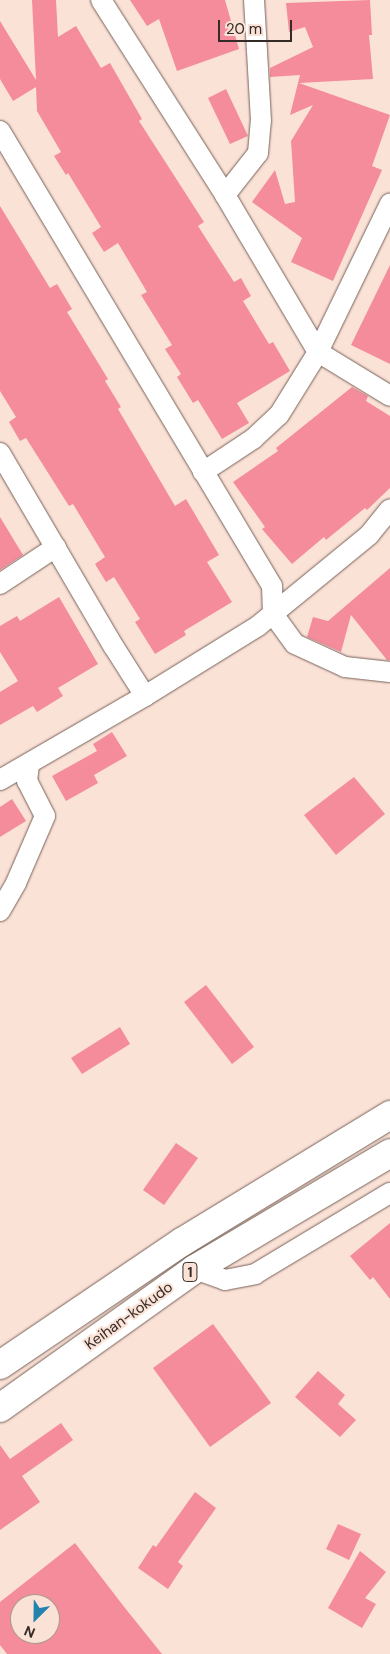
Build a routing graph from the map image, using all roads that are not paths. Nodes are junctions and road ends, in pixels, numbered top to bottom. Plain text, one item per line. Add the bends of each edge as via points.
1 (101, 0) edge
2 (254, 0) edge
3 (0, 131) edge
4 (225, 195) junction
5 (390, 204) edge
6 (318, 352) junction
7 (390, 396) edge
8 (0, 453) edge
9 (203, 472) junction
10 (390, 509) edge
11 (56, 547) junction
12 (0, 584) edge
13 (273, 614) junction
14 (390, 672) edge
15 (145, 696) junction
16 (29, 764) junction
17 (0, 780) edge
18 (0, 911) edge
19 (390, 1115) edge
20 (390, 1153) edge
21 (390, 1193) edge
22 (195, 1269) junction
23 (0, 1365) edge
24 (0, 1408) edge

1 - 4 street
2 - 4 street via 261,121 258,152
3 - 9 street
4 - 6 street
5 - 6 street
6 - 7 street
6 - 9 street via 279,415 253,438
8 - 11 street
9 - 13 street via 272,586
10 - 13 street via 369,535
11 - 12 street
11 - 15 street
13 - 14 street via 295,644 345,668
13 - 15 street
15 - 16 street
16 - 17 street
16 - 18 street via 27,781 45,816 16,884
19 - 23 highway, Keihan-kokudo / 1 via 182,1242
20 - 22 highway, Keihan-kokudo / 1
21 - 22 street via 255,1274 225,1280
22 - 24 highway, Keihan-kokudo / 1

